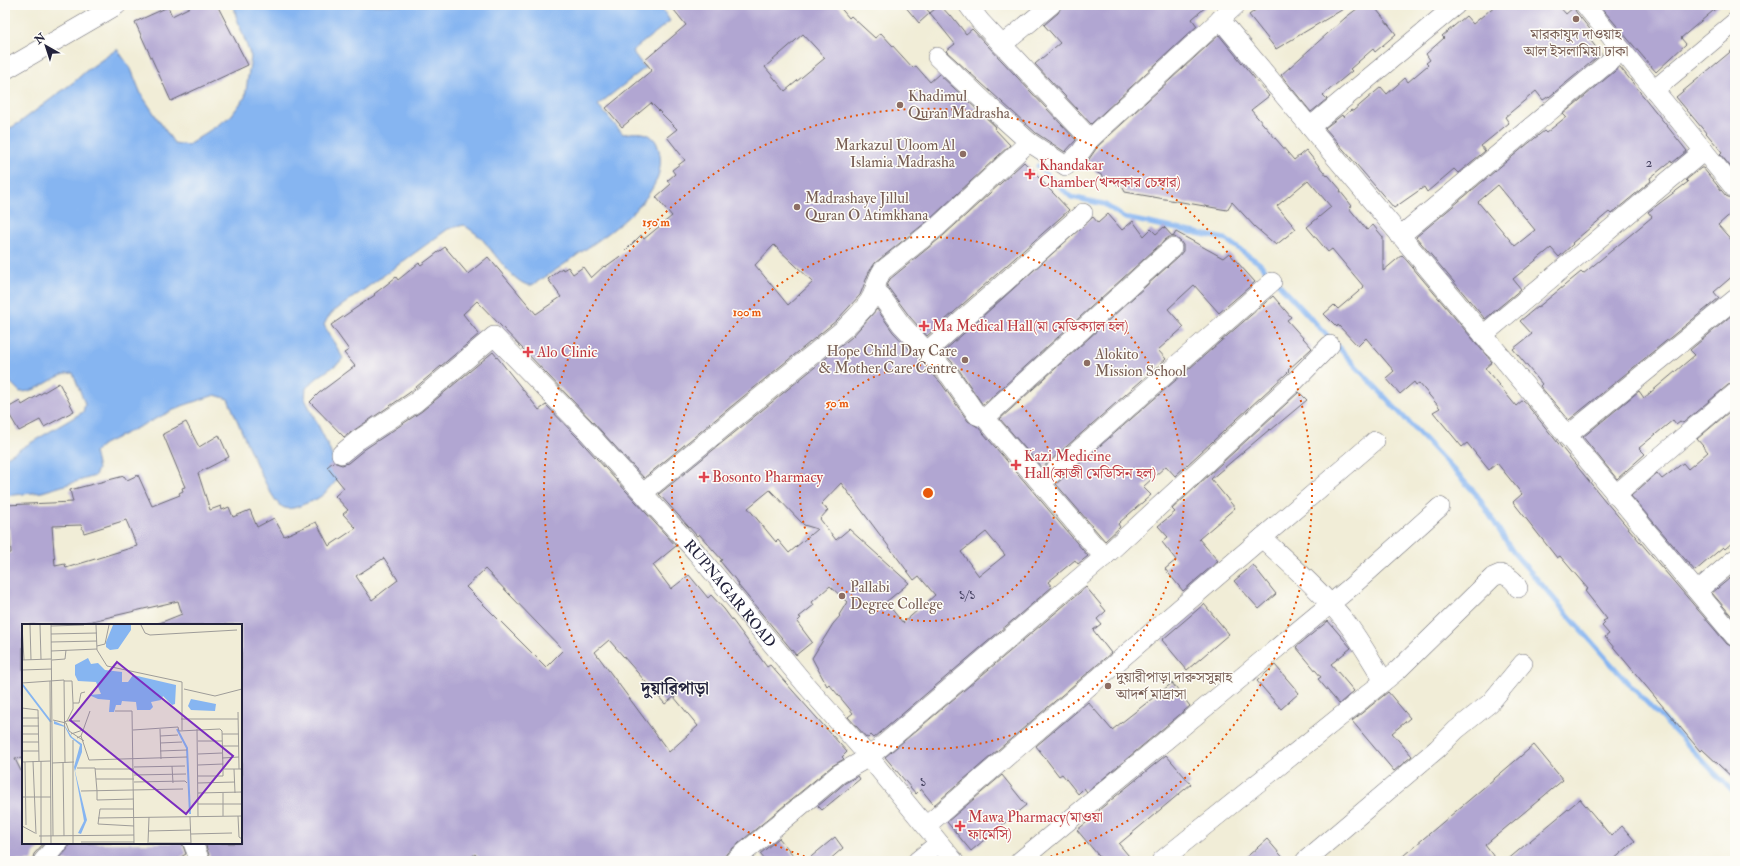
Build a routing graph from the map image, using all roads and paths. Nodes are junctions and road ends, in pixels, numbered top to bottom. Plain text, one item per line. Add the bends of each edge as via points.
1 (117, 5) edge
2 (968, 5) edge
3 (1051, 5) edge
4 (1236, 5) edge
5 (1456, 5) edge
6 (1584, 5) edge
7 (1220, 19) junction
8 (1735, 22) edge
9 (1002, 45) junction
10 (1622, 51) junction
11 (937, 56) dead end
12 (5, 70) edge
13 (1654, 90) junction
14 (1310, 127) junction
15 (1090, 139) junction
16 (1029, 142) junction
17 (1704, 151) junction
18 (1735, 189) edge
19 (1083, 213) dead end
20 (1400, 236) junction
21 (1172, 248) dead end
22 (1272, 282) dead end
23 (875, 288) junction
24 (1735, 299) edge
25 (1483, 335) junction
26 (1330, 345) dead end
27 (926, 352) junction
28 (1735, 393) edge
29 (985, 418) junction
30 (1566, 436) junction
31 (1375, 441) dead end
32 (341, 454) dead end
33 (1041, 484) junction
34 (643, 493) junction
35 (1615, 495) junction
36 (1440, 507) dead end
37 (1262, 538) junction
38 (1104, 557) junction
39 (1735, 559) edge
40 (1518, 588) dead end
41 (1697, 591) junction
42 (1331, 604) junction
43 (1735, 637) edge
44 (1523, 663) dead end
45 (1384, 681) junction
46 (869, 757) junction
47 (926, 826) junction
48 (939, 843) junction
49 (57, 844) edge
50 (44, 861) edge
51 (734, 861) edge
52 (917, 861) edge
53 (954, 861) edge
54 (1020, 861) edge
55 (1161, 861) edge
56 (1305, 861) edge

1 - 12 street
2 - 9 street
3 - 9 street
4 - 7 street
5 - 14 street
6 - 10 street
7 - 14 street
7 - 15 street
8 - 13 street
9 - 15 street
10 - 13 street
10 - 20 street
11 - 16 street
13 - 17 street
14 - 20 street
15 - 16 street via 1066,166
16 - 23 street via 937,227 882,271
17 - 18 street
17 - 25 street
19 - 27 street
20 - 25 street
21 - 29 street
22 - 33 street
23 - 27 street via 901,324
23 - 34 street via 868,302 845,328
24 - 30 street
25 - 30 street
26 - 38 street via 1294,382
27 - 29 street via 950,376 977,414
28 - 35 street
29 - 33 street
30 - 35 street
31 - 37 street
32 - 34 street, RUPNAGAR ROAD via 416,402 494,336
33 - 38 street
34 - 46 street, RUPNAGAR ROAD
35 - 41 street
36 - 42 street
37 - 42 street
37 - 47 street
38 - 46 street
39 - 41 street
40 - 45 street via 1509,577 1500,574 1493,577
41 - 43 street
42 - 45 street via 1348,624
42 - 54 street
44 - 56 street via 1477,715 1456,730
45 - 55 street
46 - 47 street, RUPNAGAR ROAD
46 - 51 street via 838,774
47 - 48 street, RUPNAGAR ROAD
48 - 52 street
48 - 53 street, RUPNAGAR ROAD
49 - 50 street

